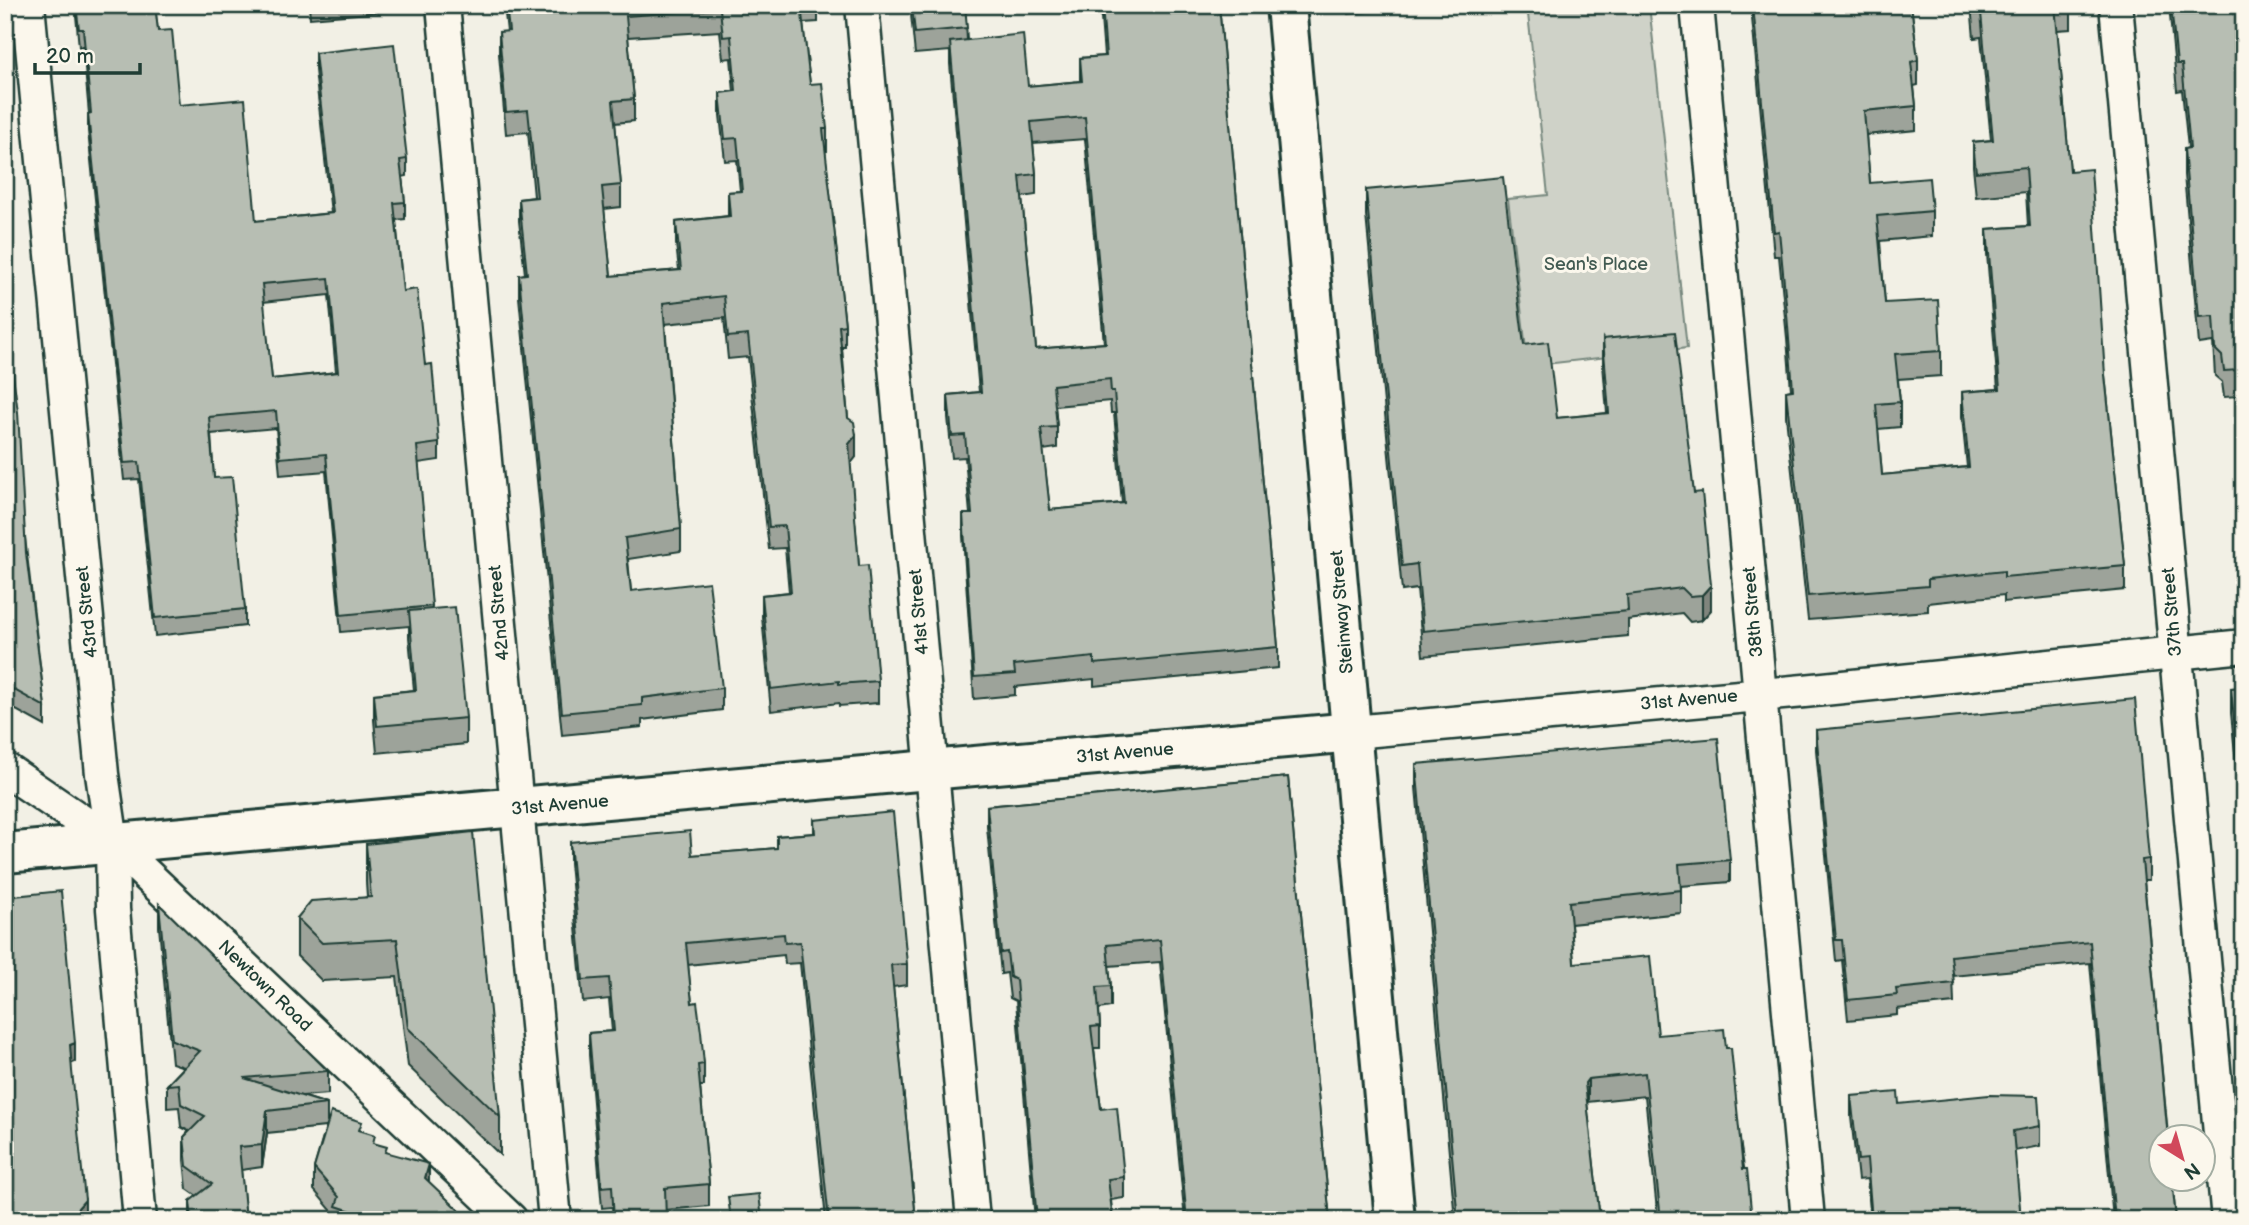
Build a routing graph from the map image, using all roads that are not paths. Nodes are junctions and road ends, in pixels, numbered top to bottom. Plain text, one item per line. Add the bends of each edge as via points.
1 (28, 5) edge
2 (443, 5) edge
3 (862, 5) edge
4 (1286, 5) edge
5 (1696, 5) edge
6 (2116, 5) edge
7 (2244, 646) edge
8 (2176, 653) junction
9 (1760, 694) junction
10 (1353, 732) junction
11 (5, 769) edge
12 (933, 770) junction
13 (518, 808) junction
14 (112, 842) junction
15 (5, 853) edge
16 (140, 1220) edge
17 (511, 1220) edge
18 (555, 1220) edge
19 (973, 1220) edge
20 (1395, 1220) edge
21 (1808, 1220) edge
22 (2228, 1220) edge

1 - 14 street, 43rd Street
2 - 13 street, 42nd Street
3 - 12 street, 41st Street
4 - 10 street, Steinway Street
5 - 9 street, 38th Street
6 - 8 street, 37th Street
7 - 8 street, 31st Avenue
8 - 9 street, 31st Avenue
8 - 22 street, 37th Street
9 - 10 street, 31st Avenue
9 - 21 street, 38th Street
10 - 12 street, 31st Avenue
10 - 20 street, Steinway Street
11 - 14 street, Newtown Road
12 - 13 street, 31st Avenue
12 - 19 street, 41st Street
13 - 14 street, 31st Avenue
13 - 18 street, 42nd Street
14 - 15 street, 31st Avenue
14 - 16 street, 43rd Street via 113,909
14 - 17 street, Newtown Road

